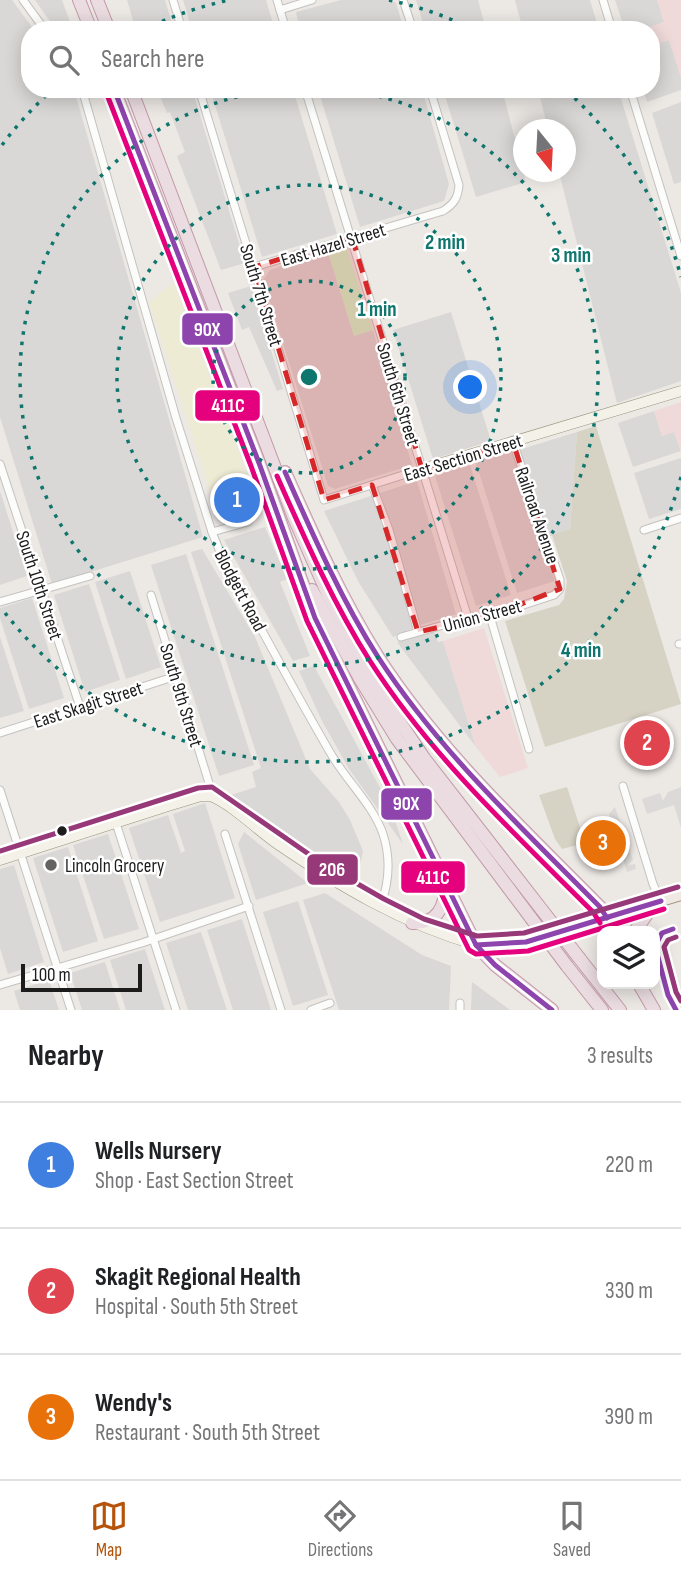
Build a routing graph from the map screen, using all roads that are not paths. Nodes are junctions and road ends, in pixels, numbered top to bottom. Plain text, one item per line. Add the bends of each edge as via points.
1 (23, 0) edge
2 (79, 0) edge
3 (97, 0) edge
4 (173, 0) edge
5 (277, 0) edge
6 (312, 0) edge
7 (403, 0) edge
8 (603, 0) edge
9 (280, 10) junction
10 (38, 21) edge
11 (87, 21) edge
12 (105, 21) edge
13 (179, 21) edge
14 (283, 21) edge
15 (409, 21) edge
16 (609, 21) edge
17 (85, 98) edge
18 (117, 98) edge
19 (134, 98) edge
20 (202, 98) edge
21 (308, 98) edge
22 (433, 98) edge
23 (632, 98) edge
24 (352, 237) junction
25 (681, 256) edge
26 (254, 267) junction
27 (232, 353) junction
28 (681, 391) edge
29 (513, 442) junction
30 (0, 464) edge
31 (422, 469) junction
32 (372, 485) junction
33 (324, 500) joint
34 (681, 518) edge
35 (248, 522) dead end
36 (644, 530) dead end
37 (212, 532) junction
38 (291, 549) junction
39 (90, 576) dead end
40 (41, 589) junction
41 (560, 589) joint
42 (151, 595) dead end
43 (0, 602) edge
44 (489, 616) junction
45 (468, 618) junction
46 (418, 632) junction
47 (401, 638) dead end
48 (176, 676) junction
49 (80, 707) junction
50 (0, 733) edge
51 (529, 749) dead end
52 (623, 786) dead end
53 (0, 790) edge
54 (211, 796) junction
55 (116, 823) junction
56 (225, 834) dead end
57 (21, 854) junction
58 (0, 860) edge
59 (446, 884) junction
60 (681, 895) edge
61 (658, 902) junction
62 (249, 906) junction
63 (380, 907) junction
64 (536, 914) junction
65 (607, 918) junction
66 (412, 923) junction
67 (611, 926) edge
68 (639, 926) edge
69 (155, 938) junction
70 (476, 945) junction
71 (58, 968) junction
72 (0, 985) edge
73 (642, 989) edge
74 (330, 1003) dead end
75 (71, 1010) edge
76 (176, 1010) edge
77 (281, 1010) edge
78 (311, 1010) edge
79 (552, 1010) edge
80 (602, 1010) edge
81 (620, 1010) edge
82 (654, 1010) edge

1 - 10 street
2 - 11 highway
3 - 12 highway
4 - 13 street
5 - 9 street
6 - 9 street
7 - 15 street
8 - 16 street
9 - 14 street
17 - 37 street, Blodgett Road
18 - 38 highway
19 - 27 highway
20 - 26 street, South 7th Street
21 - 24 street, South 6th Street
22 - 24 street, East Hazel Street via 459,184 458,196 443,211
23 - 25 street
24 - 26 street, East Hazel Street
24 - 31 street, South 6th Street
26 - 33 street, South 7th Street
27 - 64 highway via 294,518 329,597 381,694
27 - 65 highway via 327,565 379,659 464,767
28 - 29 street, East Section Street
29 - 31 street, East Section Street
29 - 41 street, Railroad Avenue
30 - 40 street, South 10th Street
31 - 32 street, East Section Street
31 - 45 street, South 6th Street
32 - 33 street, East Section Street
32 - 46 street
34 - 36 street
35 - 37 street
37 - 63 street, Blodgett Road via 332,756 383,834 388,883
38 - 59 highway via 315,618
38 - 64 highway via 397,739
39 - 40 street
40 - 43 street
40 - 49 street, South 10th Street
41 - 44 street, Union Street
42 - 48 street, South 9th Street
44 - 45 street, Union Street
44 - 51 street
45 - 46 street, Union Street
46 - 47 street, Union Street
48 - 49 street, East Skagit Street
48 - 54 street, South 9th Street
49 - 50 street, East Skagit Street
52 - 61 street
53 - 57 street
54 - 55 street
54 - 63 street via 318,871
55 - 57 street
55 - 69 street
56 - 62 street
57 - 58 street
57 - 71 street
59 - 66 highway via 444,904 434,919
59 - 70 highway
60 - 61 main road
61 - 65 main road
61 - 68 highway
62 - 69 street
62 - 77 street
63 - 66 street
64 - 80 highway, bridge via 567,966
64 - 81 highway, bridge
65 - 67 highway
65 - 70 main road via 526,943
66 - 70 street
69 - 71 street
69 - 76 street
70 - 79 highway
71 - 72 street
71 - 75 street
73 - 82 highway
74 - 78 street

